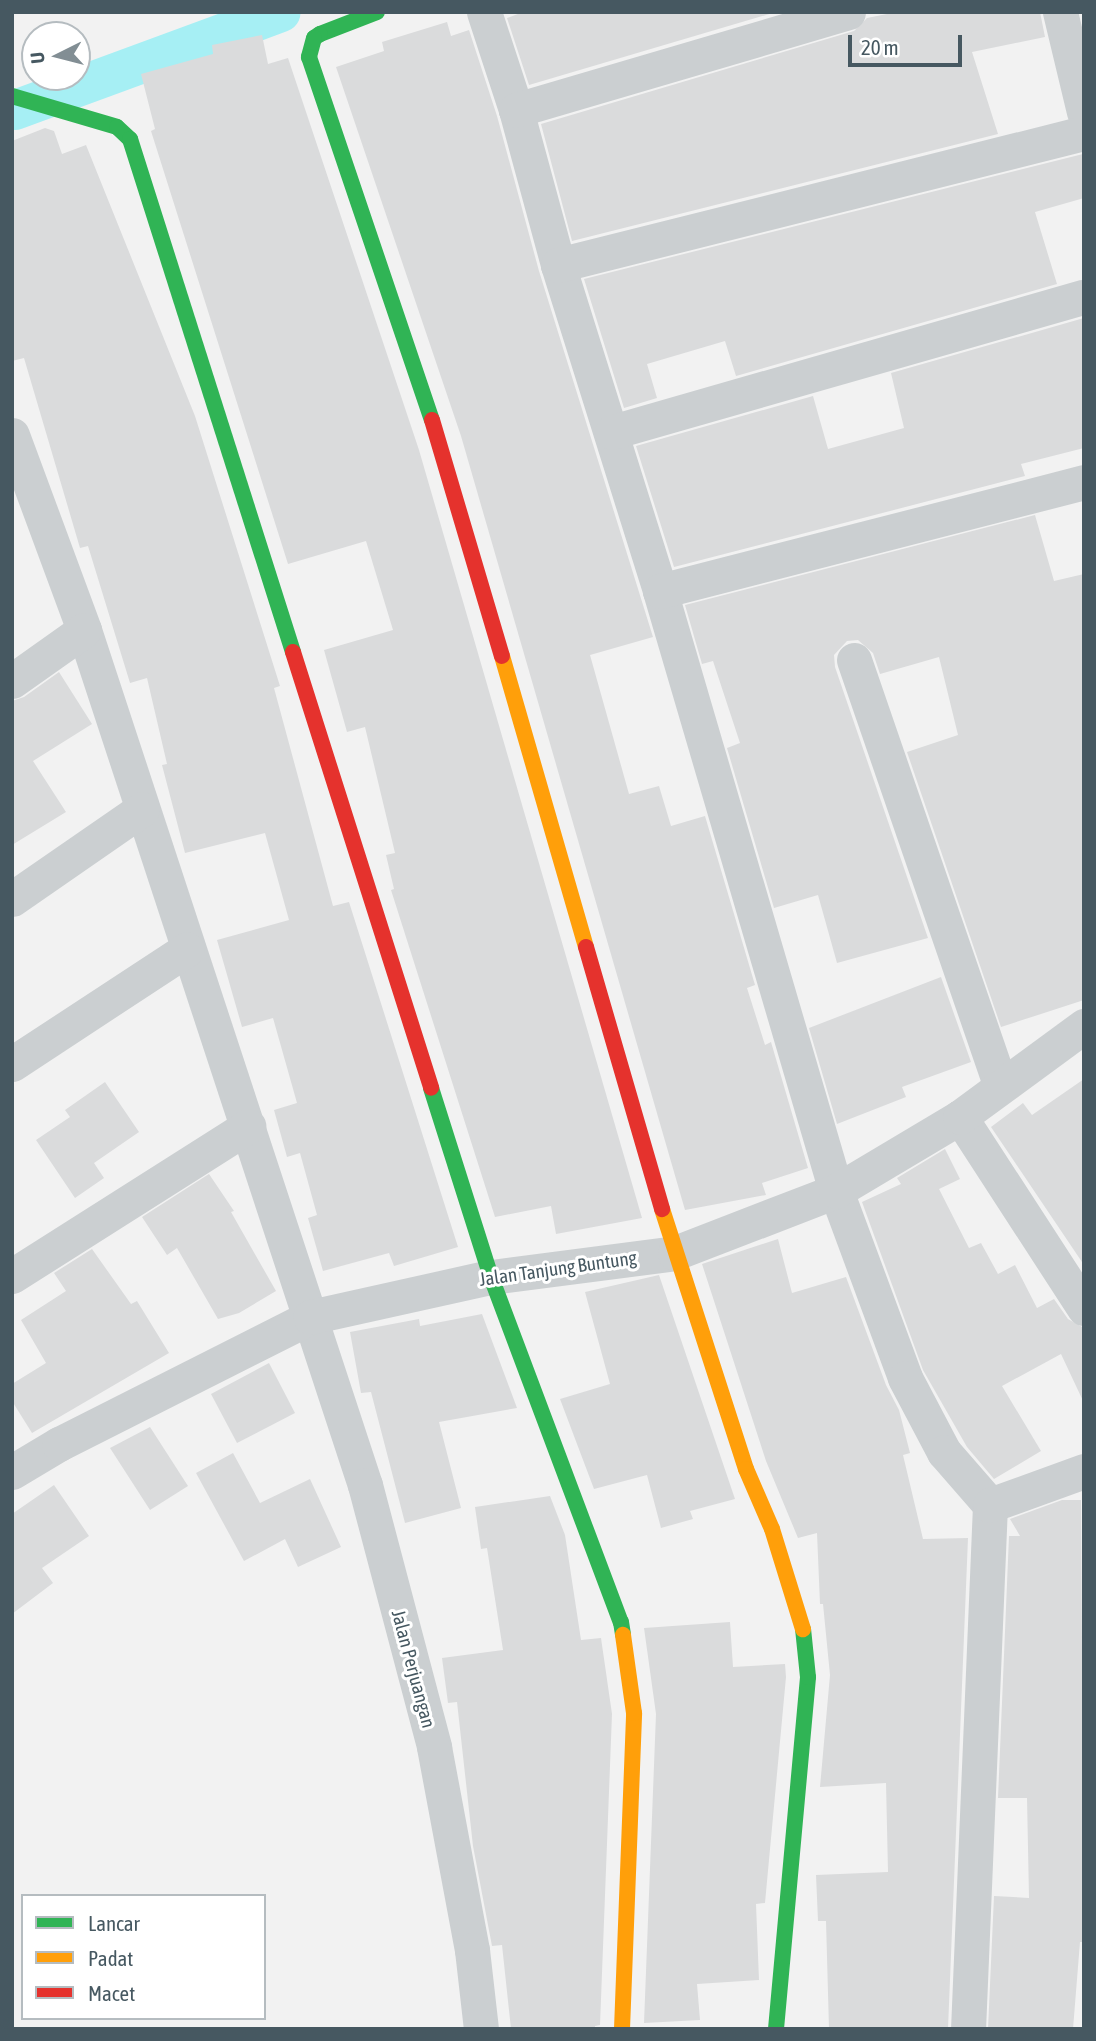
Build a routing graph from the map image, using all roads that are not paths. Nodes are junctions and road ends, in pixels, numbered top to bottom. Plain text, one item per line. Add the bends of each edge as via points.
1 (377, 12) edge
2 (484, 12) edge
3 (848, 12) edge
4 (1060, 12) edge
5 (15, 98) edge
6 (516, 110) junction
7 (1084, 113) edge
8 (1084, 133) edge
9 (558, 265) junction
10 (1084, 297) edge
11 (612, 432) junction
12 (12, 437) edge
13 (1084, 482) edge
14 (660, 591) junction
15 (84, 630) junction
16 (853, 660) dead end
17 (12, 681) edge
18 (142, 809) junction
19 (12, 899) edge
20 (187, 949) junction
21 (1084, 1026) edge
22 (12, 1064) edge
23 (1000, 1086) junction
24 (960, 1117) junction
25 (247, 1126) junction
26 (836, 1191) junction
27 (675, 1253) junction
28 (12, 1276) edge
29 (491, 1277) junction
30 (1084, 1308) edge
31 (310, 1317) junction
32 (1084, 1471) edge
33 (12, 1472) edge
34 (990, 1505) junction
35 (481, 2029) edge
36 (622, 2029) edge
37 (776, 2029) edge
38 (968, 2029) edge

1 - 27 street via 320,34 309,57 440,443
2 - 6 street
3 - 6 street
4 - 7 street
5 - 29 street via 117,127 130,139
6 - 9 street
8 - 9 street
9 - 11 street
10 - 11 street
11 - 14 street
12 - 15 street, Jalan Perjuangan
13 - 14 street
14 - 26 street
15 - 17 street
15 - 18 street, Jalan Perjuangan
16 - 23 street
18 - 19 street
18 - 20 street, Jalan Perjuangan
20 - 22 street
20 - 25 street, Jalan Perjuangan
21 - 23 street, Jalan Tanjung Buntung
23 - 24 street, Jalan Tanjung Buntung
24 - 26 street, Jalan Tanjung Buntung
24 - 30 street
25 - 28 street
25 - 31 street, Jalan Perjuangan
26 - 27 street, Jalan Tanjung Buntung
26 - 34 street via 905,1378 944,1451
27 - 29 street, Jalan Tanjung Buntung
27 - 37 street via 804,1633 808,1677
29 - 31 street, Jalan Tanjung Buntung
29 - 36 street via 621,1622 634,1713
31 - 33 street, Jalan Tanjung Buntung
31 - 35 street, Jalan Perjuangan via 365,1485 434,1747 472,1950
32 - 34 street
34 - 38 street

